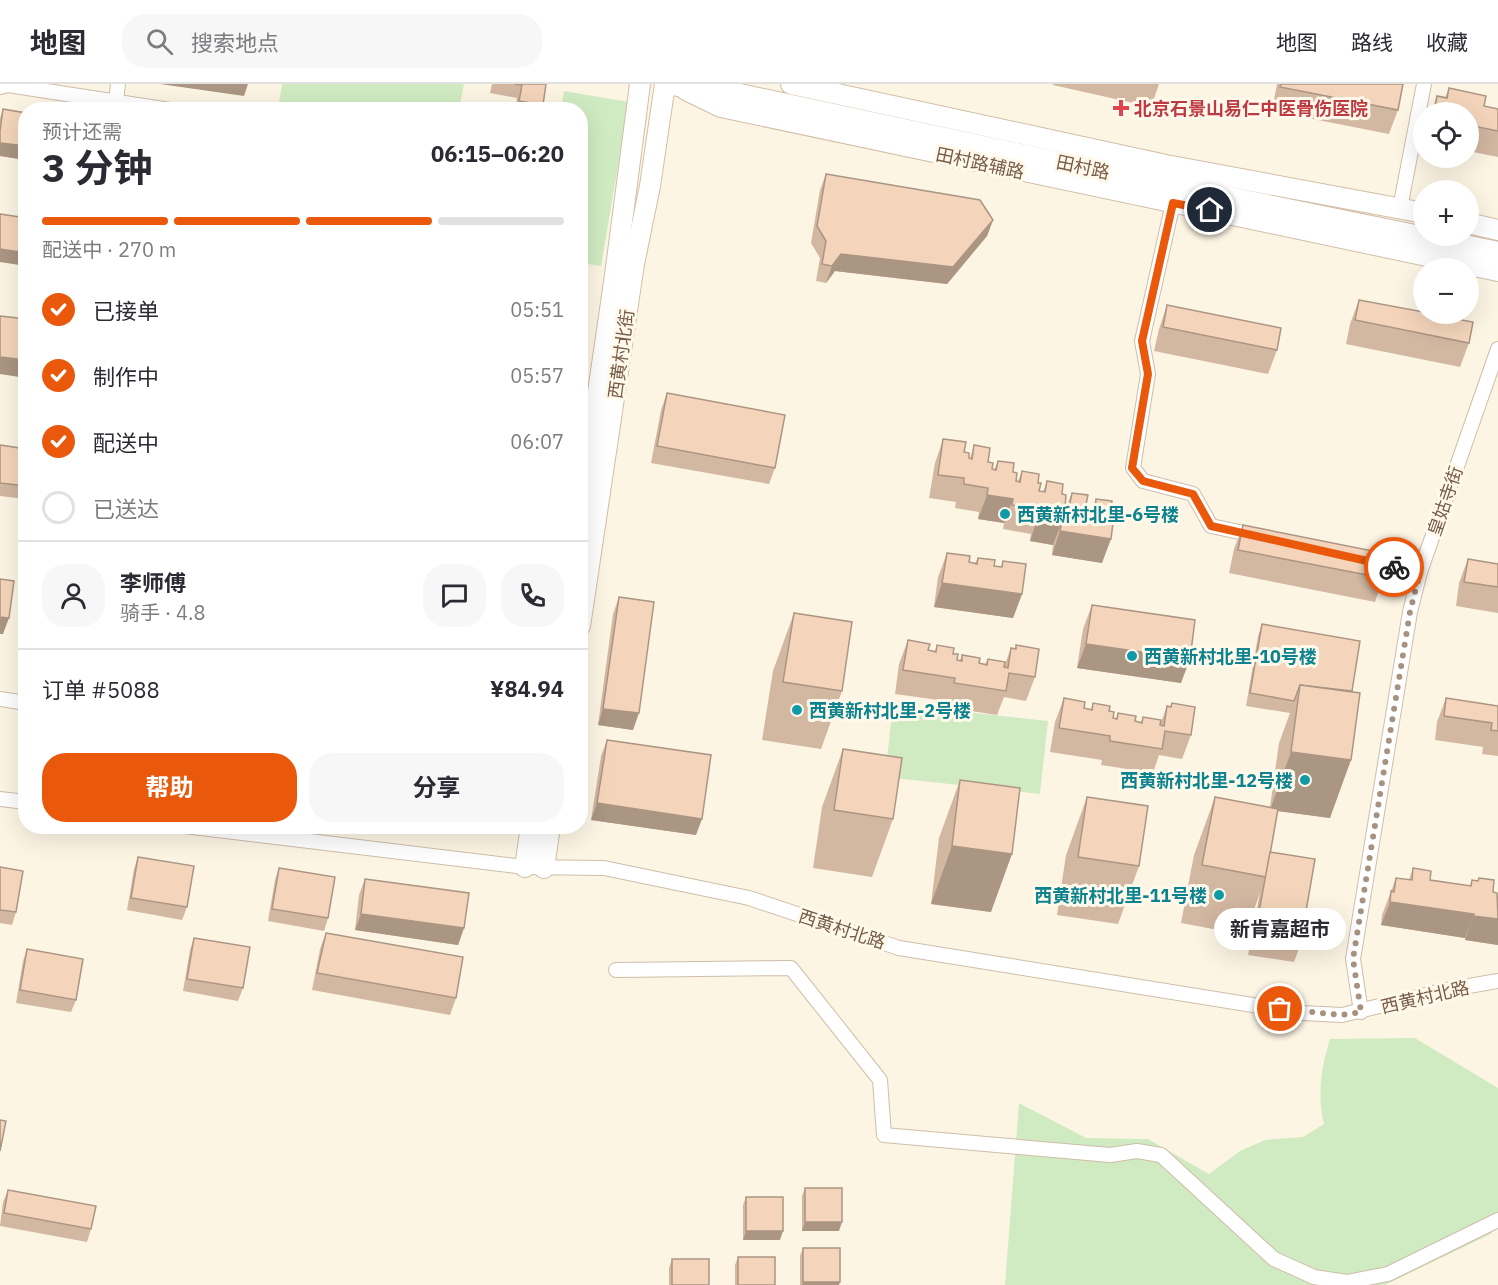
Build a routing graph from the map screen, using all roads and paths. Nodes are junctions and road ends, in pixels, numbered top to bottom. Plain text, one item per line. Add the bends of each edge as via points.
1 (118, 84) edge
2 (640, 84) edge
3 (792, 84) edge
4 (1424, 84) edge
5 (670, 85) edge
6 (0, 87) edge
7 (116, 100) junction
8 (127, 102) edge
9 (1173, 203) junction
10 (1400, 208) junction
11 (1249, 209) junction
12 (1413, 211) edge
13 (1479, 226) edge
14 (1498, 230) edge
15 (1498, 252) edge
16 (1498, 271) edge
17 (1498, 349) edge
18 (588, 461) edge
19 (1269, 539) edge
20 (1350, 557) edge
21 (588, 572) edge
22 (1420, 572) junction
23 (0, 699) edge
24 (18, 702) edge
25 (0, 799) edge
26 (18, 801) edge
27 (252, 834) edge
28 (532, 834) edge
29 (547, 834) edge
30 (534, 867) junction
31 (616, 970) dead end
32 (1498, 981) edge
33 (1361, 1012) junction
34 (1498, 1220) edge

1 - 7 street
2 - 18 street, 西黄村北街
3 - 10 street, 田村路 via 1166,165
4 - 10 street
5 - 9 street, 田村路辅路 via 721,107
5 - 11 street, 田村路 via 707,87
5 - 21 street, 西黄村北街 via 634,264
6 - 7 street
7 - 8 street
9 - 11 street, 田村路辅路
9 - 19 street via 1142,341 1148,374 1132,468 1143,481 1193,494 1211,526
10 - 12 street, 田村路
11 - 15 street, 田村路
11 - 16 street, 田村路辅路
13 - 14 street
17 - 22 street, 皇姑寺街
20 - 22 street
22 - 33 street, 皇姑寺街 via 1410,612 1353,959
23 - 24 street
25 - 26 street
27 - 30 street, 西黄村北路
28 - 30 street
29 - 30 street
30 - 33 street, 西黄村北路 via 604,868 750,898 899,948 1302,1013
31 - 34 street via 791,968 880,1080 884,1135 1110,1155 1137,1151 1161,1155 1274,1259 1314,1277 1347,1282 1388,1274
32 - 33 street, 西黄村北路

